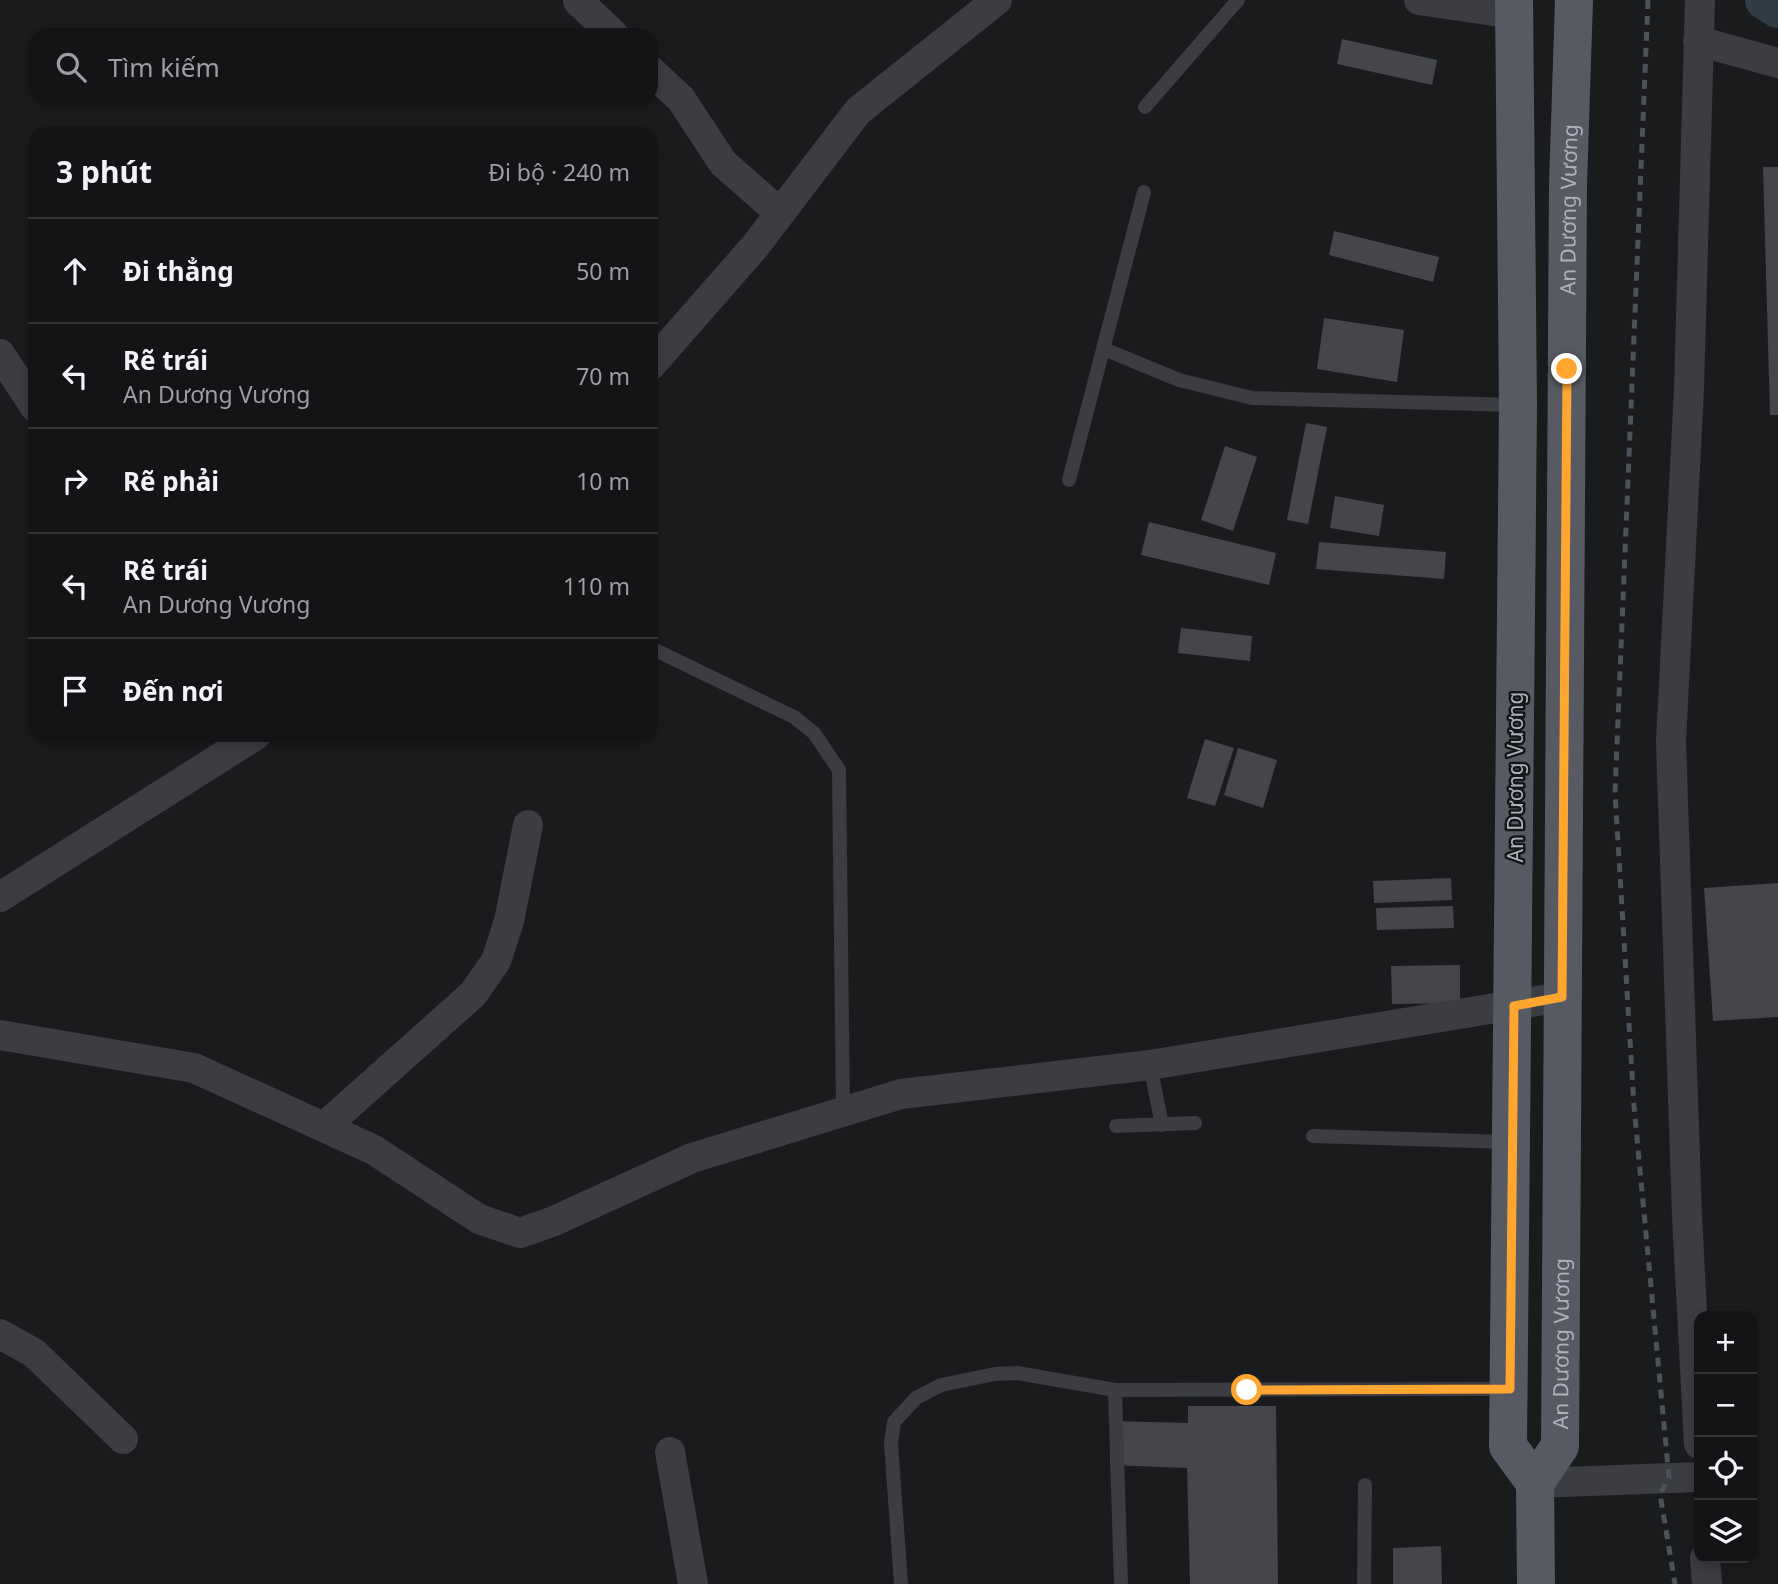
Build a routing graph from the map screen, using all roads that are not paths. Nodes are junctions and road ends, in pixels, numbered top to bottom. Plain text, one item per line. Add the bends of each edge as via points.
1 (1238, 0) edge
2 (1419, 0) edge
3 (1574, 0) edge
4 (578, 1) edge
5 (978, 6) edge
6 (1700, 6) edge
7 (1514, 7) edge
8 (607, 28) edge
9 (1699, 41) junction
10 (1778, 63) edge
11 (658, 78) edge
12 (1145, 107) dead end
13 (1144, 192) dead end
14 (780, 213) junction
15 (1518, 256) junction
16 (1568, 257) junction
17 (1104, 349) junction
18 (0, 354) edge
19 (658, 357) edge
20 (28, 396) edge
21 (1518, 405) junction
22 (1069, 480) dead end
23 (658, 651) edge
24 (241, 742) edge
25 (528, 825) dead end
26 (0, 897) edge
27 (1562, 997) junction
28 (1514, 1006) junction
29 (0, 1035) edge
30 (1150, 1065) junction
31 (843, 1112) junction
32 (1195, 1123) dead end
33 (1162, 1125) junction
34 (1116, 1126) dead end
35 (324, 1128) junction
36 (1313, 1136) dead end
37 (1512, 1142) junction
38 (0, 1334) edge
39 (1510, 1389) junction
40 (1115, 1390) junction
41 (1699, 1437) edge
42 (123, 1439) dead end
43 (670, 1452) dead end
44 (1694, 1477) edge
45 (1535, 1483) junction
46 (1365, 1485) dead end
47 (1705, 1563) edge
48 (693, 1584) edge
49 (901, 1584) edge
50 (1121, 1584) edge
51 (1364, 1584) edge
52 (1536, 1584) edge
53 (1707, 1584) edge

1 - 12 lane
2 - 7 street
3 - 16 main road, An Dương Vương
4 - 8 street
5 - 14 street via 858,111
6 - 9 street
7 - 15 main road, An Dương Vương
9 - 10 street
9 - 41 street via 1689,389 1671,742
11 - 14 street via 681,99 723,163
13 - 17 lane
14 - 19 street
15 - 16 main road
15 - 21 main road, An Dương Vương
16 - 27 main road, An Dương Vương
17 - 21 lane via 1179,380 1252,398
17 - 22 lane
18 - 20 street
21 - 28 main road, An Dương Vương
23 - 31 lane via 794,717 814,733 839,770
24 - 26 street
25 - 35 street via 496,961 473,994
27 - 28 street
27 - 45 main road, An Dương Vương via 1560,1446
28 - 30 street
28 - 37 main road, An Dương Vương
29 - 35 street via 194,1068
30 - 31 street via 901,1094
30 - 33 lane
31 - 35 street via 692,1158 520,1233 479,1219 374,1150
32 - 33 lane
33 - 34 lane
36 - 37 lane
37 - 39 main road, An Dương Vương
38 - 42 street via 34,1353
39 - 40 lane
39 - 45 main road, An Dương Vương via 1508,1446
40 - 49 lane via 1017,1373 995,1374 941,1385 909,1404 894,1422 891,1443
40 - 50 lane
43 - 48 street
44 - 45 street
45 - 52 main road
46 - 51 lane
47 - 53 street

